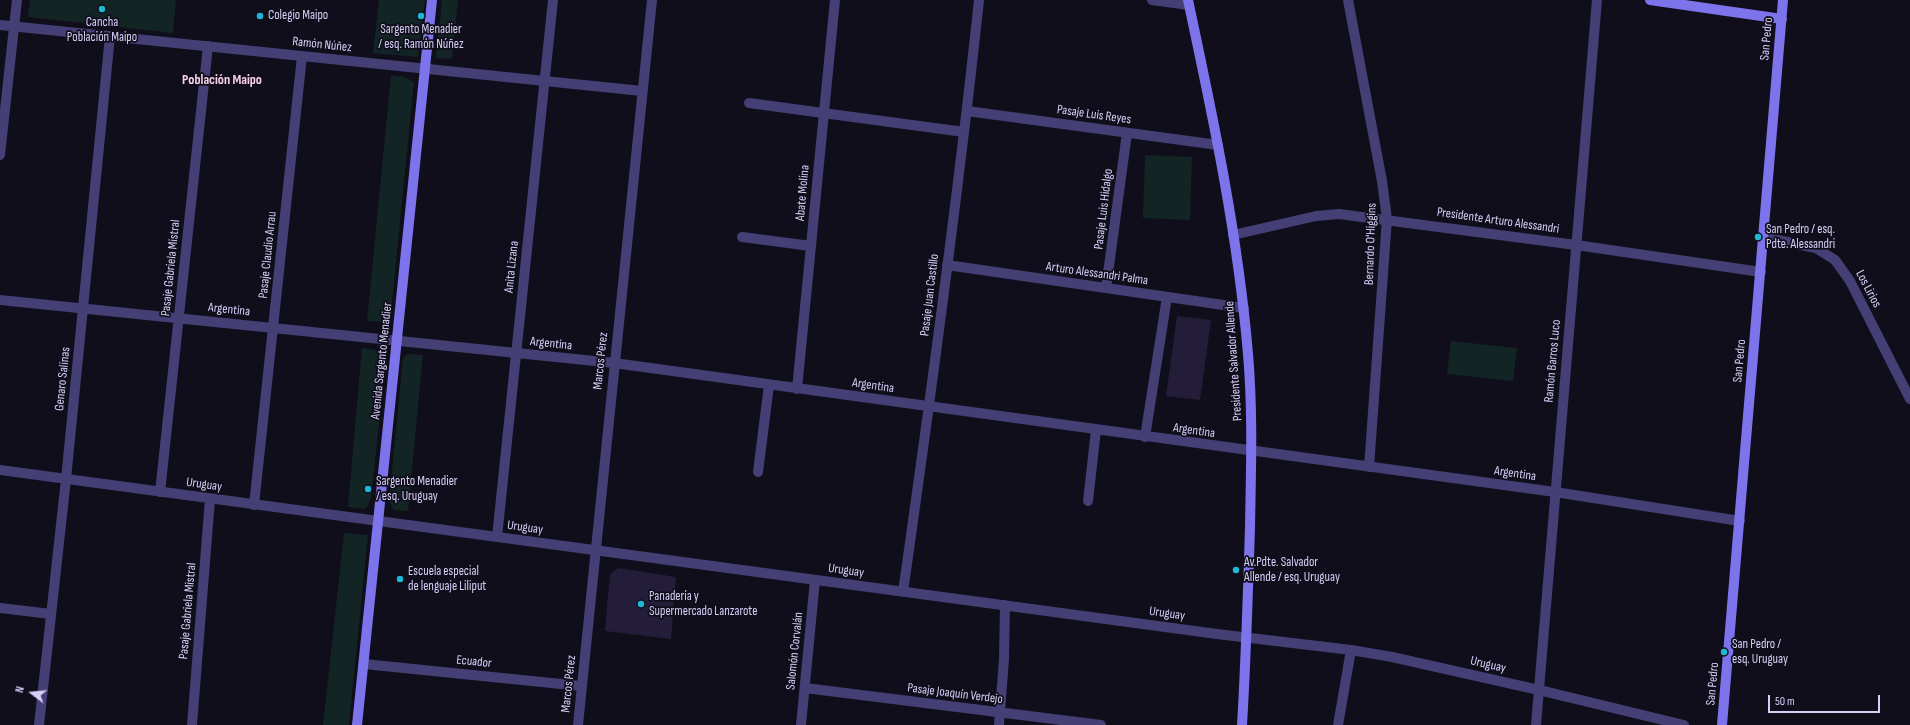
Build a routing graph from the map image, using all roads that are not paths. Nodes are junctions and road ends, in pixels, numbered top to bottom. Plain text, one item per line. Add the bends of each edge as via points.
1 (17, 0) edge
2 (432, 0) edge
3 (553, 0) edge
4 (652, 0) edge
5 (835, 0) edge
6 (979, 0) edge
7 (1152, 0) edge
8 (1348, 0) edge
9 (1597, 0) edge
10 (1650, 0) edge
11 (1784, 0) edge
12 (1188, 2) edge
13 (1782, 19) junction
14 (0, 25) edge
15 (14, 26) junction
16 (110, 36) junction
17 (208, 46) junction
18 (302, 56) junction
19 (425, 69) junction
20 (544, 81) junction
21 (642, 91) junction
22 (749, 103) dead end
23 (967, 111) junction
24 (824, 112) junction
25 (964, 132) junction
26 (1127, 133) junction
27 (1218, 145) junction
28 (0, 155) edge
29 (1387, 219) junction
30 (1233, 235) junction
31 (742, 237) dead end
32 (1764, 237) junction
33 (1576, 245) junction
34 (811, 246) junction
35 (947, 266) junction
36 (1760, 272) junction
37 (1106, 288) junction
38 (1167, 297) junction
39 (0, 300) edge
40 (83, 308) junction
41 (1244, 308) junction
42 (178, 318) junction
43 (273, 328) junction
44 (397, 341) junction
45 (516, 353) junction
46 (614, 363) junction
47 (769, 385) junction
48 (797, 389) junction
49 (1910, 399) edge
50 (929, 407) junction
51 (1096, 430) junction
52 (1145, 437) junction
53 (1252, 452) junction
54 (1369, 467) junction
55 (0, 470) edge
56 (758, 472) dead end
57 (66, 479) junction
58 (160, 492) junction
59 (1555, 492) junction
60 (210, 499) junction
61 (1088, 501) dead end
62 (254, 504) junction
63 (378, 521) junction
64 (1740, 521) junction
65 (497, 537) junction
66 (595, 550) junction
67 (815, 580) junction
68 (903, 592) junction
69 (1005, 606) junction
70 (0, 608) edge
71 (51, 614) junction
72 (1247, 638) junction
73 (1351, 650) junction
74 (364, 664) junction
75 (582, 686) junction
76 (805, 688) junction
77 (1539, 690) junction
78 (1000, 712) junction
79 (39, 725) edge
80 (192, 725) edge
81 (357, 725) edge
82 (578, 725) edge
83 (801, 725) edge
84 (999, 725) edge
85 (1101, 725) edge
86 (1242, 725) edge
87 (1338, 725) edge
88 (1536, 725) edge
89 (1684, 725) edge
90 (1722, 725) edge

1 - 15 street
2 - 19 main road, Avenida Sargento Menadier
3 - 20 street, Anita Lizana
4 - 21 street, Marcos Pérez
5 - 24 street, Abate Molina
6 - 23 street, Pasaje Juan Castillo
7 - 12 street
8 - 29 street, Bernardo O'Higgins
9 - 33 street, Ramón Barros Luco
10 - 13 main road
11 - 13 main road, San Pedro
12 - 27 main road, Presidente Salvador Allende
13 - 32 main road, San Pedro
14 - 15 street, Ramón Núñez
15 - 16 street, Ramón Núñez
15 - 28 street
16 - 17 street, Ramón Núñez
16 - 40 street, Genaro Salinas
17 - 18 street, Ramón Núñez
17 - 42 street, Pasaje Gabriela Mistral
18 - 19 street, Ramón Núñez
18 - 43 street, Pasaje Claudio Arrau
19 - 20 street, Ramón Núñez
19 - 44 main road, Avenida Sargento Menadier
20 - 21 street, Ramón Núñez
20 - 45 street, Anita Lizana
21 - 46 street, Marcos Pérez
22 - 24 street
23 - 25 street, Pasaje Juan Castillo
23 - 26 street, Pasaje Luis Reyes
24 - 25 street
24 - 34 street, Abate Molina
25 - 35 street, Pasaje Juan Castillo
26 - 27 street, Pasaje Luis Reyes
26 - 37 street, Pasaje Luis Hidalgo
27 - 30 main road, Presidente Salvador Allende
29 - 30 street, Presidente Arturo Alessandri via 1324,214
29 - 33 street, Presidente Arturo Alessandri
29 - 54 street, Bernardo O'Higgins
30 - 41 main road, Presidente Salvador Allende
31 - 34 street
32 - 36 main road, San Pedro
32 - 49 street, Los Lirios via 1816,248 1835,260 1850,281
33 - 36 street, Presidente Arturo Alessandri
33 - 59 street, Ramón Barros Luco
34 - 48 street, Abate Molina
35 - 37 street, Arturo Alessandri Palma
35 - 50 street, Pasaje Juan Castillo
36 - 64 main road, San Pedro
37 - 38 street, Arturo Alessandri Palma
38 - 41 street, Arturo Alessandri Palma
38 - 52 street
39 - 40 street, Argentina
40 - 42 street, Argentina
40 - 57 street, Genaro Salinas
41 - 53 main road, Presidente Salvador Allende
42 - 43 street, Argentina
42 - 58 street, Pasaje Gabriela Mistral
43 - 44 street, Argentina
43 - 62 street, Pasaje Claudio Arrau
44 - 45 street, Argentina
44 - 63 main road, Avenida Sargento Menadier
45 - 46 street, Argentina
45 - 65 street, Anita Lizana
46 - 47 street, Argentina
46 - 66 street, Marcos Pérez
47 - 48 street, Argentina
47 - 56 street
48 - 50 street, Argentina
50 - 51 street, Argentina
50 - 68 street, Pasaje Juan Castillo
51 - 52 street, Argentina
51 - 61 street
52 - 53 street, Argentina
53 - 54 street, Argentina
53 - 72 main road, Presidente Salvador Allende
54 - 59 street, Argentina
55 - 57 street, Uruguay
57 - 58 street, Uruguay
57 - 71 street, Genaro Salinas
58 - 60 street, Uruguay
59 - 64 street, Argentina
59 - 77 street, Ramón Barros Luco
60 - 62 street, Uruguay
60 - 80 street, Pasaje Gabriela Mistral
62 - 63 street, Uruguay
63 - 65 street, Uruguay
63 - 74 main road, Avenida Sargento Menadier
64 - 90 main road, San Pedro
65 - 66 street, Uruguay
66 - 67 street, Uruguay
66 - 75 street, Marcos Pérez
67 - 68 street, Uruguay
67 - 76 street, Salomón Corvalán
68 - 69 street, Uruguay
69 - 72 street, Uruguay
69 - 78 street
70 - 71 street
71 - 79 street, Genaro Salinas
72 - 73 street, Uruguay
72 - 86 main road, Presidente Salvador Allende
73 - 77 street, Uruguay
73 - 87 street
74 - 75 street, Ecuador
74 - 81 main road, Avenida Sargento Menadier
75 - 82 street, Marcos Pérez
76 - 78 street, Pasaje Joaquín Verdejo
76 - 83 street, Salomón Corvalán
77 - 88 street, Ramón Barros Luco
77 - 89 street, Uruguay
78 - 84 street
78 - 85 street, Pasaje Joaquín Verdejo

